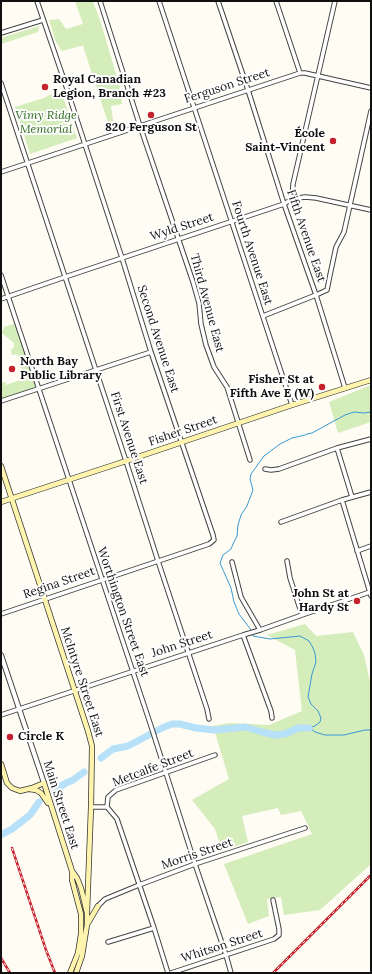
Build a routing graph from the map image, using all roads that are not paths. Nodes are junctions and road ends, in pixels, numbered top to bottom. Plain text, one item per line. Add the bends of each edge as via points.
1 (37, 1) edge
2 (100, 1) edge
3 (159, 1) edge
4 (218, 1) edge
5 (276, 1) edge
6 (335, 1) edge
7 (43, 20) junction
8 (1, 33) edge
9 (300, 73) junction
10 (318, 76) junction
11 (1, 83) edge
12 (371, 88) edge
13 (248, 90) junction
14 (194, 108) junction
15 (371, 111) edge
16 (140, 126) junction
17 (84, 144) junction
18 (28, 163) junction
19 (1, 172) edge
20 (292, 199) junction
21 (284, 204) junction
22 (349, 205) junction
23 (371, 210) edge
24 (231, 222) junction
25 (178, 239) junction
26 (122, 258) junction
27 (1, 275) edge
28 (65, 277) junction
29 (316, 296) junction
30 (8, 297) junction
31 (1, 299) edge
32 (262, 316) junction
33 (151, 352) junction
34 (96, 370) junction
35 (371, 380) edge
36 (345, 388) junction
37 (39, 389) junction
38 (1, 401) edge
39 (292, 405) junction
40 (238, 423) junction
41 (371, 439) edge
42 (182, 442) junction
43 (337, 448) junction
44 (250, 460) dead end
45 (126, 461) junction
46 (1, 466) edge
47 (265, 469) dead end
48 (69, 479) junction
49 (371, 492) edge
50 (352, 497) junction
51 (12, 498) junction
52 (342, 500) junction
53 (1, 502) edge
54 (281, 522) dead end
55 (214, 540) joint
56 (371, 546) edge
57 (357, 551) junction
58 (158, 561) junction
59 (287, 561) dead end
60 (232, 562) dead end
61 (102, 579) junction
62 (370, 594) edge
63 (45, 599) junction
64 (1, 614) edge
65 (302, 615) junction
66 (260, 630) junction
67 (244, 634) junction
68 (188, 653) junction
69 (1, 655) edge
70 (133, 671) junction
71 (75, 691) junction
72 (19, 709) junction
73 (1, 715) edge
74 (272, 718) dead end
75 (209, 719) dead end
76 (215, 755) dead end
77 (1, 764) edge
78 (166, 772) junction
79 (44, 783) junction
80 (27, 789) junction
81 (51, 806) junction
82 (91, 806) junction
83 (107, 807) junction
84 (305, 828) dead end
85 (195, 864) junction
86 (72, 871) junction
87 (139, 885) junction
88 (273, 900) dead end
89 (98, 906) joint
90 (87, 913) junction
91 (87, 925) junction
92 (154, 928) junction
93 (108, 942) dead end
94 (226, 955) junction
95 (70, 973) edge
96 (76, 973) edge
97 (169, 973) edge
98 (231, 973) edge

1 - 7 street, Second Avenue East
2 - 16 street, Third Avenue East
3 - 14 street, Fourth Avenue East
4 - 13 street, Fifth Avenue East
5 - 9 street
6 - 10 street
7 - 8 street
7 - 17 street, Second Avenue East
9 - 10 street, Ferguson Street
9 - 13 street, Ferguson Street
10 - 12 street, Ferguson Street
10 - 20 street via 293,184
11 - 18 street, First Avenue East
13 - 14 street, Ferguson Street
13 - 21 street, Fifth Avenue East
14 - 16 street, Ferguson Street
14 - 24 street, Fourth Avenue East
15 - 22 street
16 - 17 street, Ferguson Street
16 - 25 street, Third Avenue East
17 - 18 street, Ferguson Street
17 - 26 street, Second Avenue East
18 - 19 street, Ferguson Street
18 - 28 street, First Avenue East
20 - 21 street, Wyld Street
20 - 22 street, Wyld Street via 316,198
21 - 24 street, Wyld Street
21 - 29 street, Fifth Avenue East
22 - 23 street, Wyld Street
22 - 29 street via 327,290
24 - 25 street, Wyld Street
24 - 32 street, Fourth Avenue East
25 - 26 street, Wyld Street
25 - 40 street, Third Avenue East via 199,303 206,345 214,367 226,387
26 - 28 street, Wyld Street
26 - 33 street, Second Avenue East
27 - 30 street, Worthington Street East
28 - 30 street, Wyld Street
28 - 34 street, First Avenue East
29 - 32 street
29 - 36 street, Fifth Avenue East
30 - 31 street, Wyld Street
30 - 37 street, Worthington Street East
32 - 39 street, Fourth Avenue East
33 - 34 street
33 - 42 street, Second Avenue East
34 - 37 street
34 - 45 street, First Avenue East
35 - 36 main road, Fisher Street
36 - 39 main road, Fisher Street
37 - 38 street
37 - 48 street, Worthington Street East
39 - 40 main road, Fisher Street
40 - 42 main road, Fisher Street
40 - 44 street, Third Avenue East
41 - 43 street
42 - 45 main road, Fisher Street
42 - 55 street, Second Avenue East
43 - 47 street via 279,469
43 - 50 street
45 - 48 main road, Fisher Street
45 - 58 street, First Avenue East
46 - 51 main road, McIntyre Street East
48 - 51 main road, Fisher Street
48 - 61 street, Worthington Street East
49 - 50 street
50 - 52 street
51 - 53 main road, Fisher Street
51 - 63 main road, McIntyre Street East
52 - 54 street
52 - 57 street
55 - 58 street, Regina Street
56 - 57 street
57 - 62 street
58 - 61 street, Regina Street
58 - 68 street, First Avenue East
59 - 65 street
60 - 66 street via 241,597
61 - 63 street, Regina Street
61 - 70 street, Worthington Street East
62 - 65 street, John Street
63 - 64 street, Regina Street
63 - 71 main road, McIntyre Street East
65 - 66 street, John Street
66 - 67 street, John Street
67 - 68 street, John Street
67 - 74 street
68 - 70 street, John Street
68 - 75 street, First Avenue East
69 - 72 street, Main Street East
70 - 71 street, John Street
70 - 78 street, Worthington Street East
71 - 72 street, John Street
71 - 82 main road, McIntyre Street East via 92,746
72 - 73 street, John Street
72 - 79 street, Main Street East
76 - 78 street, Metcalfe Street
77 - 80 main road via 7,783 12,788 20,791
78 - 83 street, Metcalfe Street via 116,790 108,797
78 - 85 street, Worthington Street East
79 - 80 main road
79 - 81 main road, Main Street East
80 - 81 main road via 41,792
81 - 86 main road, Main Street East
82 - 83 street
82 - 90 main road, McIntyre Street East
83 - 87 street via 117,819
84 - 85 street, Morris Street
85 - 87 street, Morris Street
85 - 94 street, Worthington Street East
86 - 90 main road, Main Street East via 81,888
86 - 95 main road, Main Street East via 82,925 78,953
87 - 89 street, Morris Street via 106,899
87 - 92 street
88 - 94 street, Whitson Street via 279,935
89 - 91 main road
90 - 91 main road, Main Street East
91 - 96 main road, Main Street East via 82,956
92 - 93 street
92 - 97 street
94 - 97 street, Whitson Street
94 - 98 street, Worthington Street East

